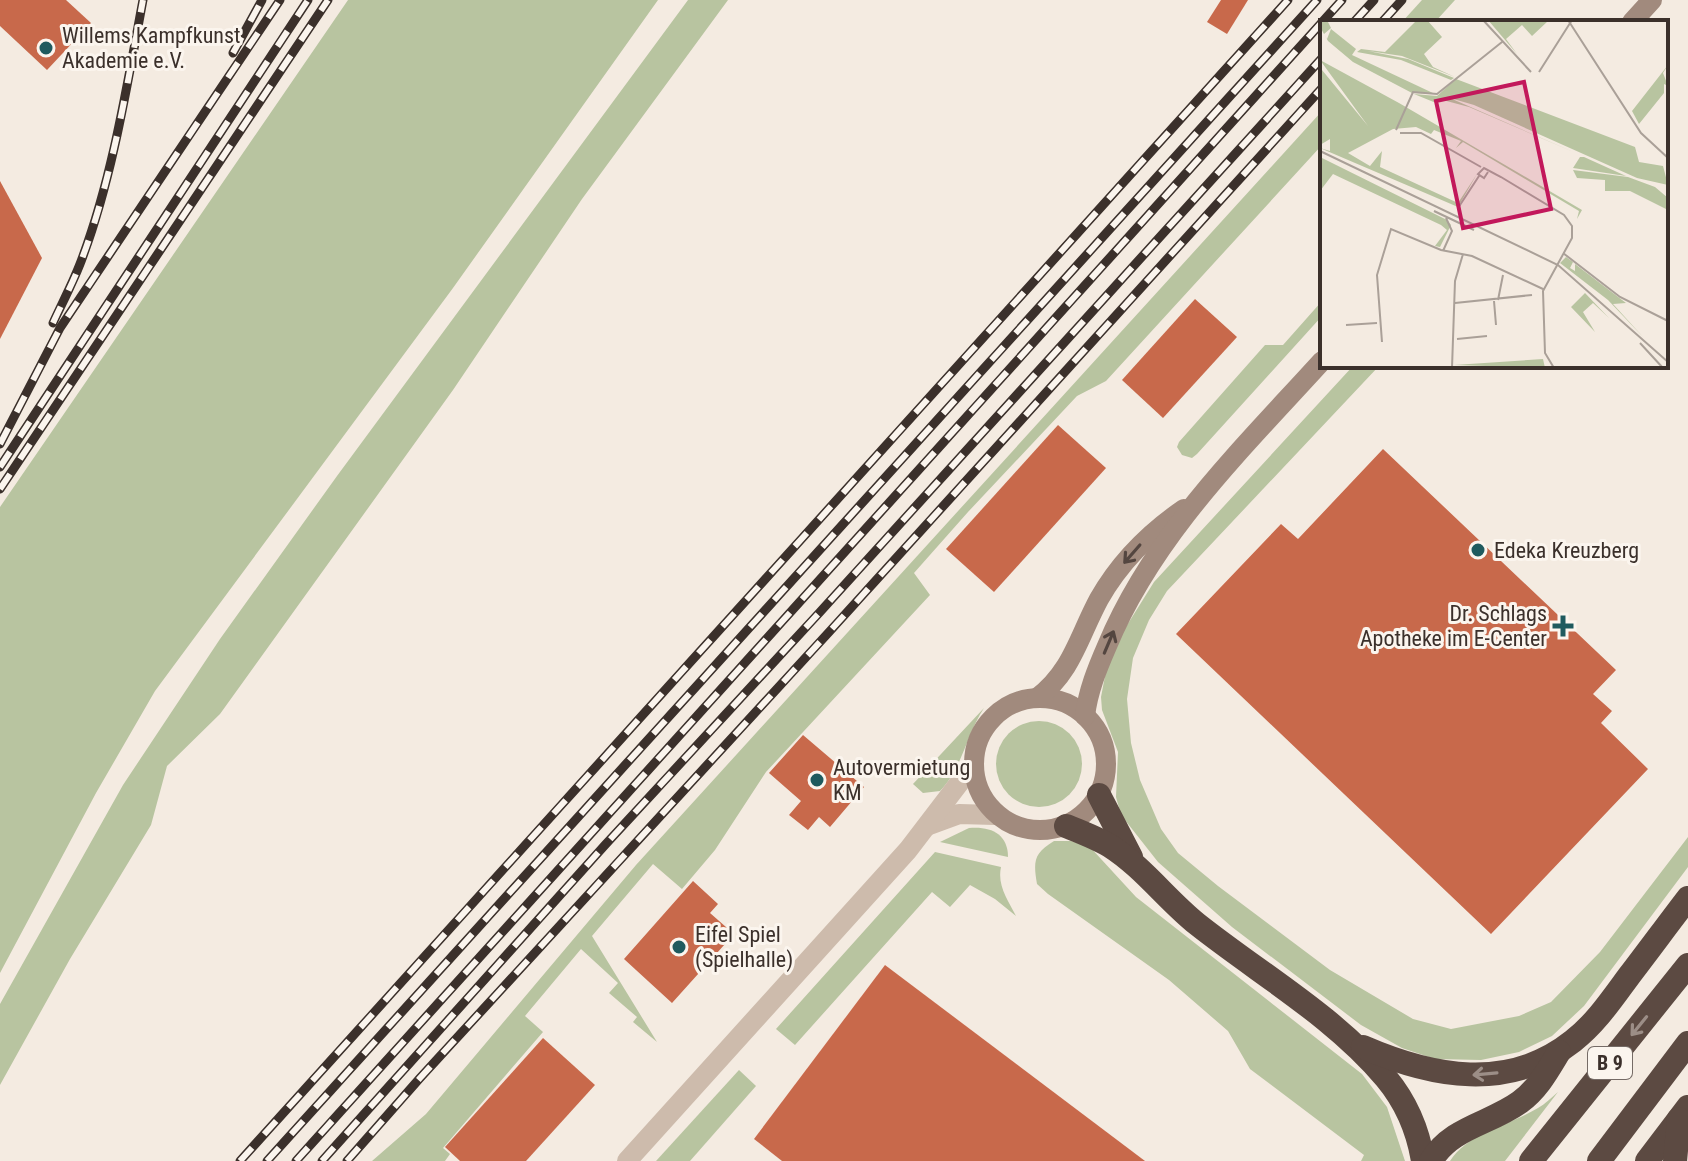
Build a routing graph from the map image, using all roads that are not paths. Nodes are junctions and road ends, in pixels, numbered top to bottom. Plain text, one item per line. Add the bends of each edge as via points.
1 (1652, 0) edge
2 (1634, 20) edge
3 (1320, 363) edge
4 (1192, 504) junction
5 (1037, 698) junction
6 (1085, 716) junction
7 (973, 765) junction
8 (1099, 795) junction
9 (995, 815) junction
10 (929, 825) junction
11 (1066, 826) junction
12 (1136, 866) junction
13 (1688, 898) edge
14 (1688, 965) edge
15 (1354, 1043) junction
16 (1688, 1043) edge
17 (1559, 1052) junction
18 (1683, 1113) edge
19 (627, 1161) edge
20 (1423, 1161) edge
21 (1431, 1161) edge
22 (1531, 1161) edge
23 (1599, 1161) edge
24 (1647, 1161) edge
25 (1675, 1161) edge

1 - 2 street
3 - 4 street
4 -> 5 street via 1161,524 1116,572 1059,680
6 -> 4 street via 1091,684 1124,608
5 - 6 street via 1063,702
5 - 7 street via 1012,704 991,719 978,740
6 - 8 street via 1105,753
7 - 9 street via 982,797
7 - 10 street
8 - 11 street
8 - 12 highway
9 - 10 street via 959,814
9 - 11 street via 1025,829
10 - 19 street
11 - 12 highway
12 - 15 highway via 1195,922
13 - 17 highway via 1600,1014
14 -> 22 highway, B 9
17 -> 15 highway via 1510,1071 1457,1075 1406,1065
15 - 20 highway via 1405,1106
16 - 23 highway, B 9
17 - 21 highway via 1530,1094 1450,1138
18 - 24 highway
18 - 25 highway

